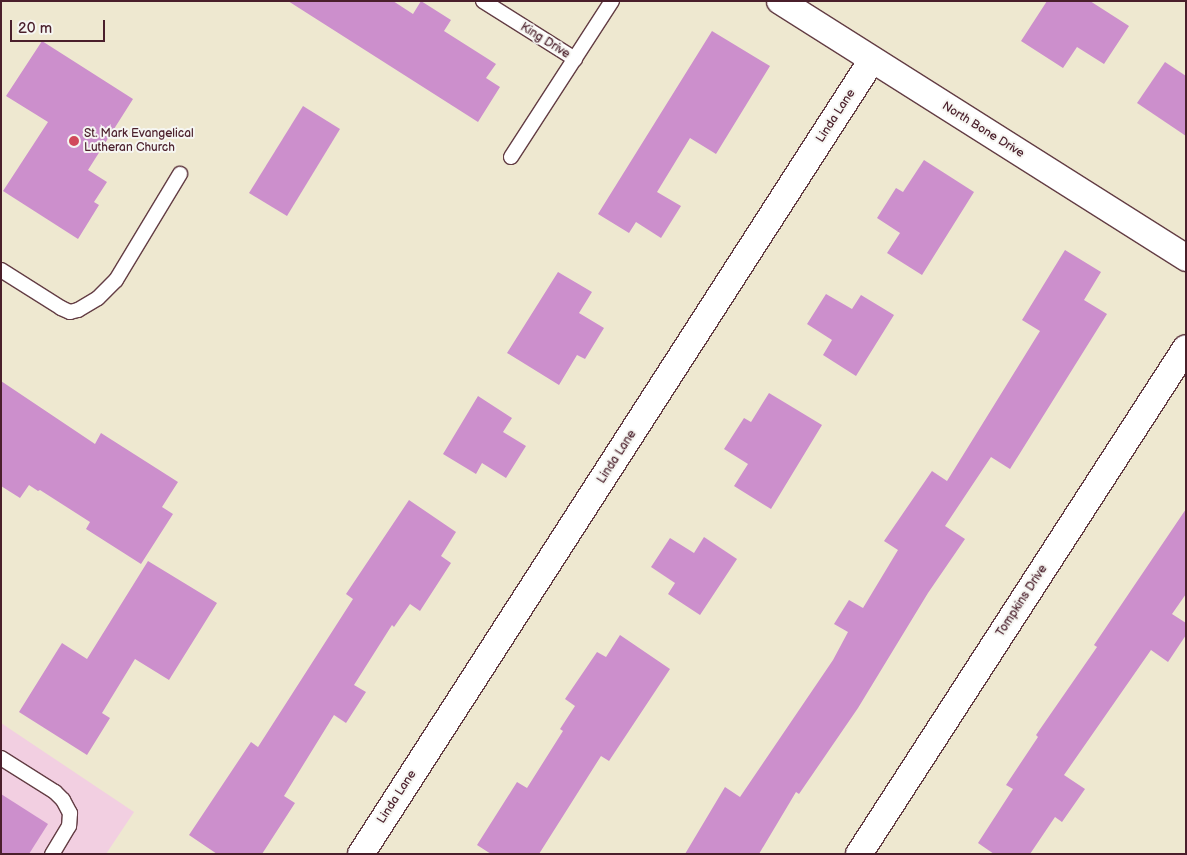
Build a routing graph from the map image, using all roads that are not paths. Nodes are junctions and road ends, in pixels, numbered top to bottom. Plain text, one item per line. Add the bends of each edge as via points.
1 (483, 1) edge
2 (612, 1) edge
3 (780, 1) edge
4 (575, 59) junction
5 (872, 60) junction
6 (511, 157) dead end
7 (180, 174) dead end
8 (1186, 258) edge
9 (1, 270) edge
10 (1186, 348) edge
11 (1, 758) edge
12 (52, 854) edge
13 (360, 854) edge
14 (858, 854) edge

1 - 4 lane, King Drive
2 - 4 lane, King Drive
3 - 5 street, North Bone Drive
4 - 6 lane
5 - 8 street, North Bone Drive
5 - 13 street, Linda Lane
7 - 9 lane via 116,280 98,298 78,310 70,312 61,308
10 - 14 street, Tompkins Drive
11 - 12 lane via 55,792 70,813 69,826

